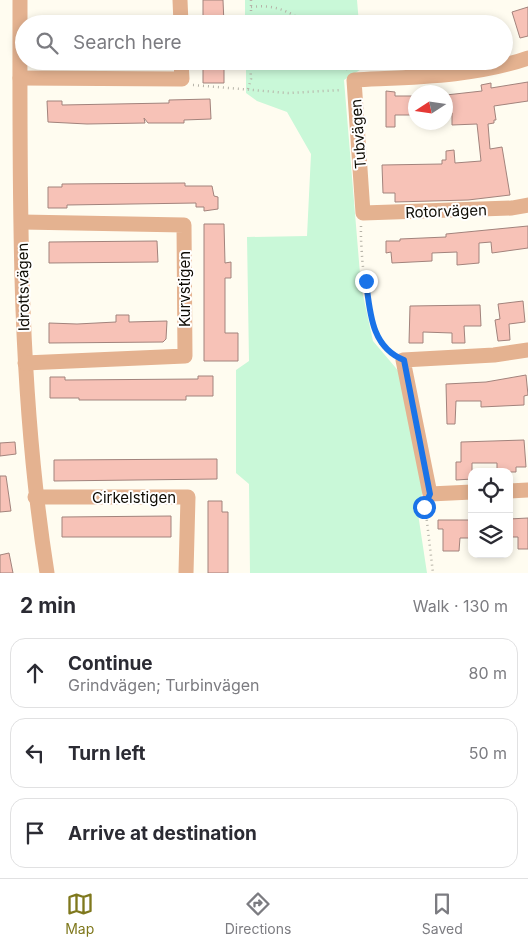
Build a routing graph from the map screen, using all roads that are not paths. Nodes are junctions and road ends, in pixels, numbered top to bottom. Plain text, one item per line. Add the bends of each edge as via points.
1 (20, 0) edge
2 (180, 0) edge
3 (20, 15) edge
4 (181, 15) edge
5 (528, 58) edge
6 (513, 63) edge
7 (20, 70) edge
8 (182, 70) edge
9 (473, 70) edge
10 (20, 78) junction
11 (528, 205) edge
12 (363, 214) joint
13 (22, 222) junction
14 (528, 350) edge
15 (25, 363) junction
16 (528, 490) edge
17 (513, 491) edge
18 (468, 492) edge
19 (35, 498) junction
20 (47, 573) edge
21 (186, 573) edge

1 - 3 street, Idrottsvägen
2 - 4 street
5 - 6 street, Tubvägen
7 - 10 street, Idrottsvägen
8 - 10 street via 182,79
9 - 12 street, Tubvägen via 354,80
10 - 13 street, Idrottsvägen
11 - 12 street, Rotorvägen
13 - 15 street, Idrottsvägen
13 - 15 street, Kurvstigen via 184,225 184,356
14 - 18 street via 404,360 430,494
15 - 19 street, Idrottsvägen
16 - 17 street
19 - 20 street, Idrottsvägen
19 - 21 street, Cirkelstigen via 188,497

